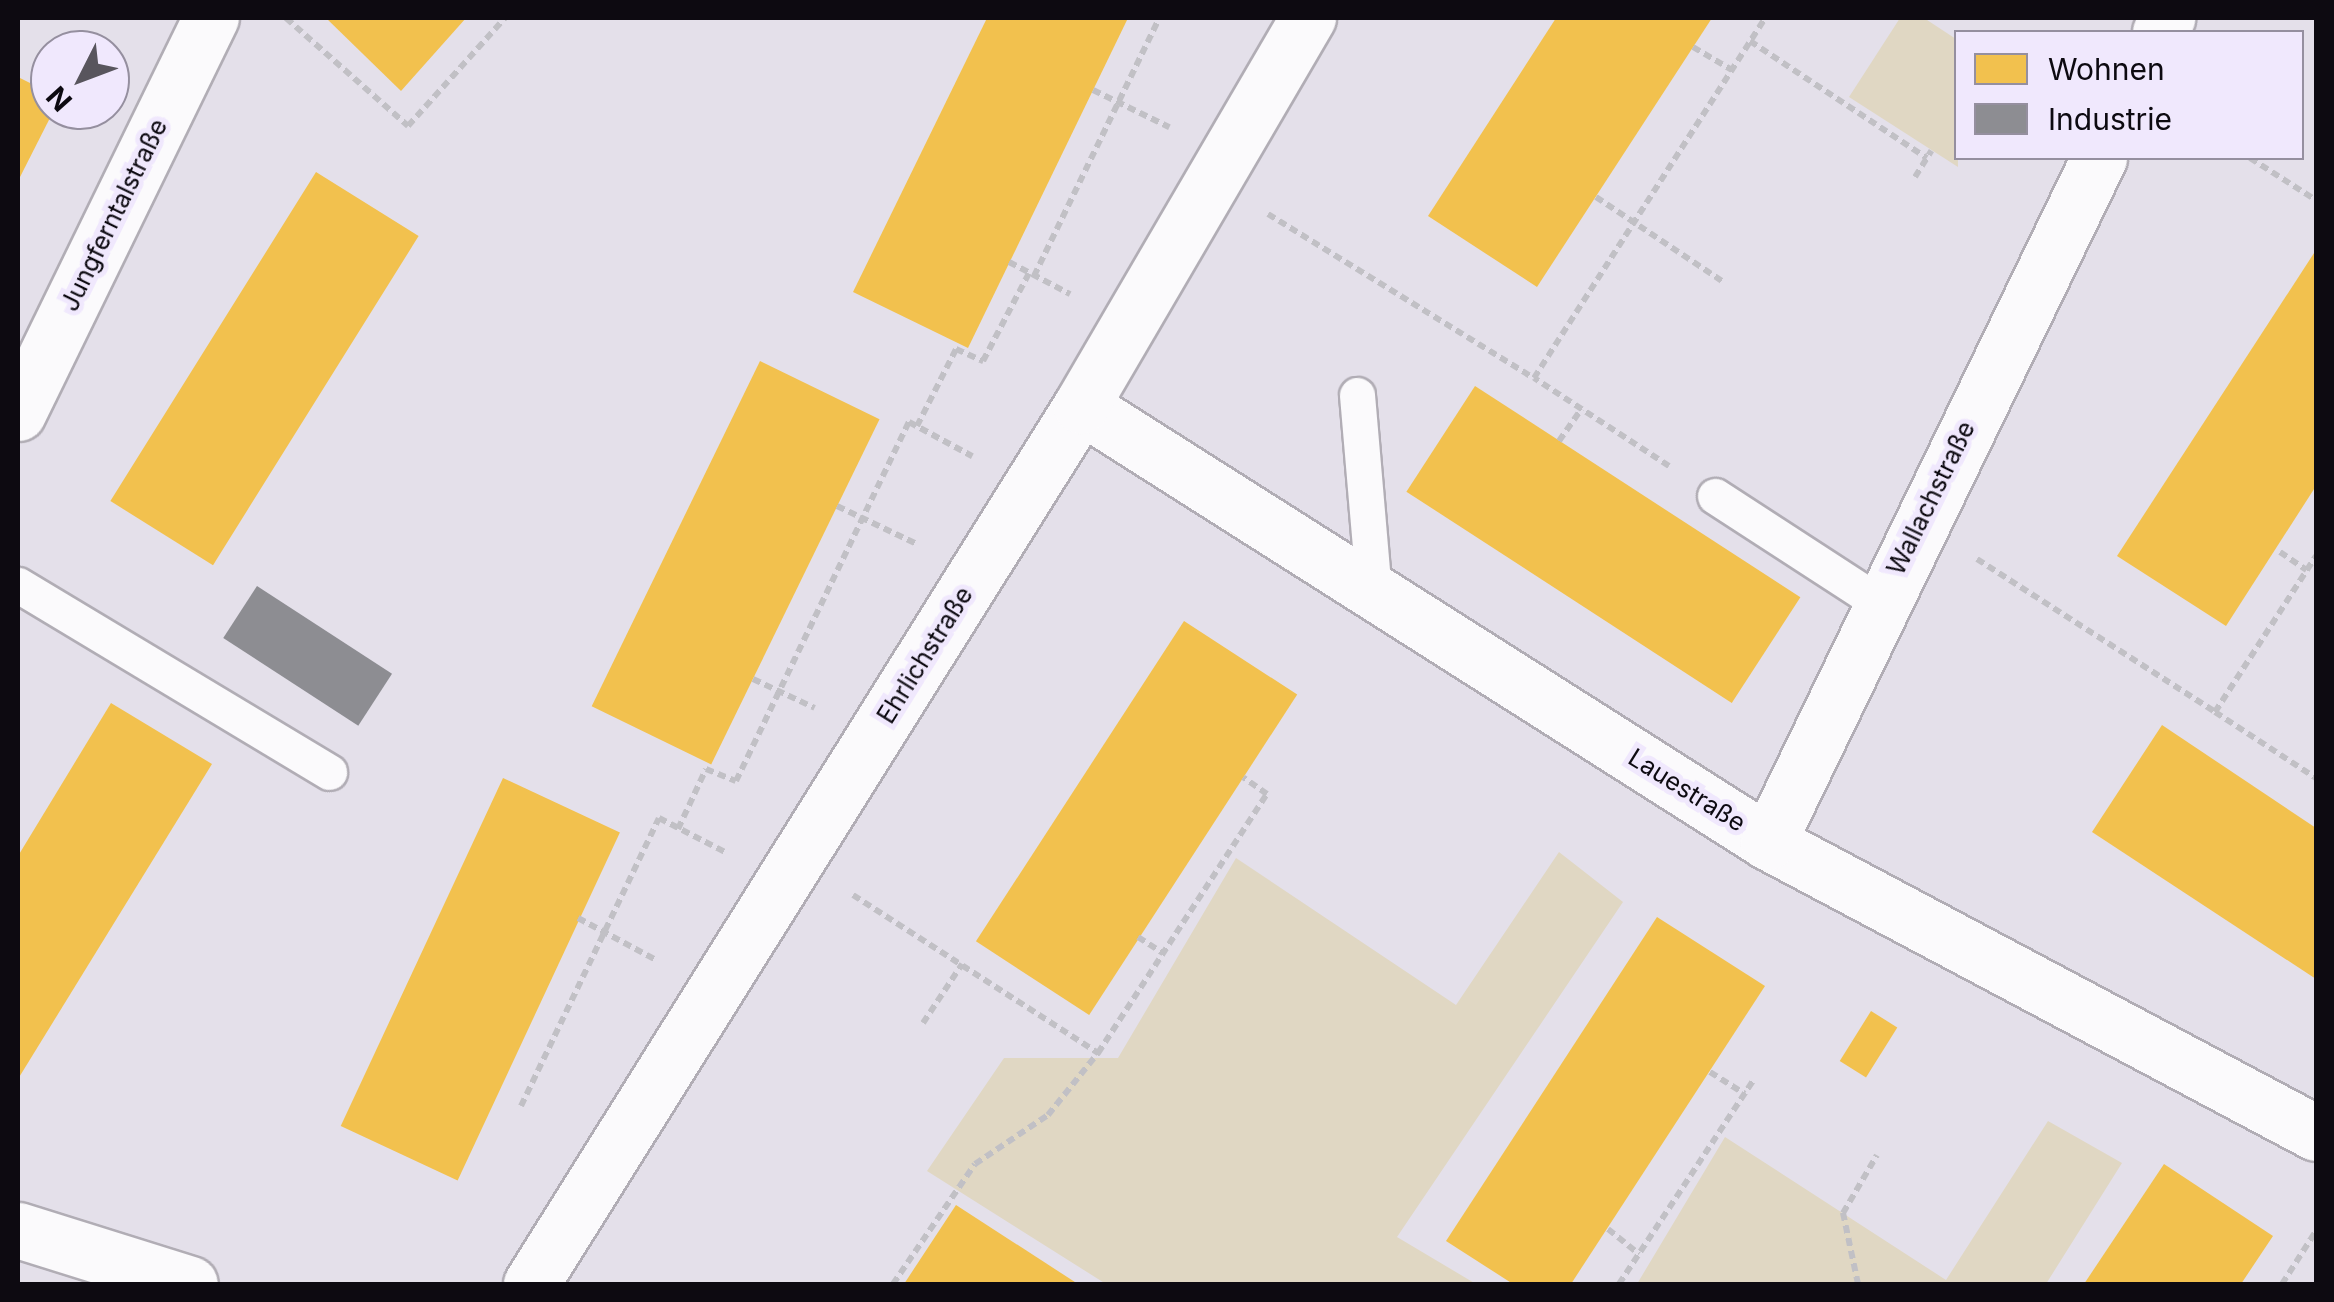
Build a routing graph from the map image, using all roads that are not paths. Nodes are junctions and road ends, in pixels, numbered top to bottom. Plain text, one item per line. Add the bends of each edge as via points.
1 (211, 18) edge
2 (1308, 18) edge
3 (2098, 160) edge
4 (1357, 395) dead end
5 (1081, 406) junction
6 (18, 413) edge
7 (1716, 496) road end
8 (18, 585) edge
9 (1374, 592) junction
10 (1880, 603) junction
11 (329, 772) dead end
12 (1768, 842) junction
13 (2316, 1134) edge
14 (18, 1230) edge
15 (182, 1284) edge
16 (531, 1284) edge

1 - 6 street, Jungferntalstraße
2 - 5 street, Ehrlichstraße
3 - 10 street, Wallachstraße
4 - 9 lane
5 - 9 street, Lauestraße
5 - 16 street, Ehrlichstraße
7 - 10 lane
8 - 11 lane
9 - 12 street, Lauestraße
10 - 12 street, Wallachstraße
12 - 13 street, Lauestraße
14 - 15 street

